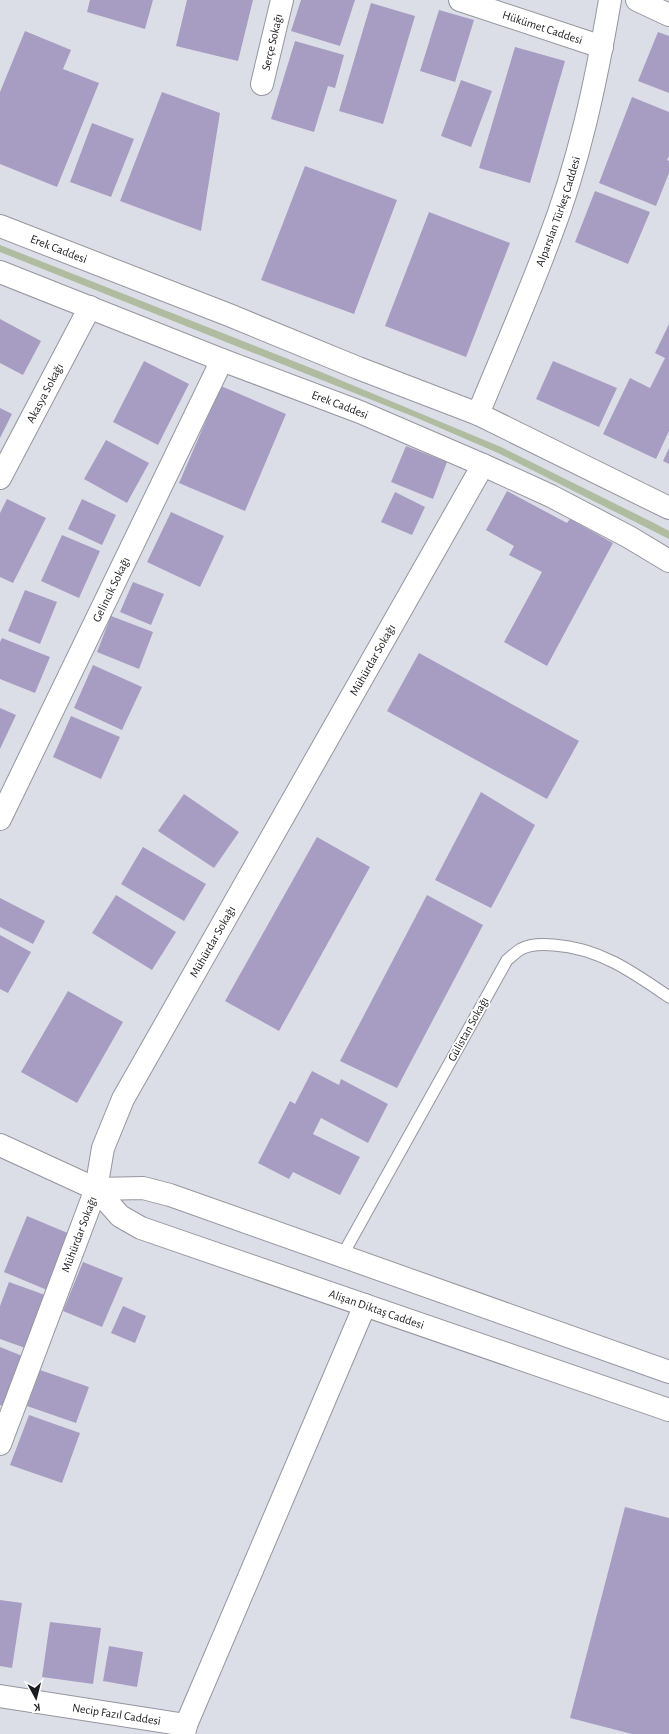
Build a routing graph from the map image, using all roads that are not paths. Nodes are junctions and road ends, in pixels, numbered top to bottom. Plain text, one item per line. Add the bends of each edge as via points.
1 (282, 0) edge
2 (460, 0) edge
3 (610, 0) edge
4 (637, 0) edge
5 (669, 15) edge
6 (602, 47) junction
7 (262, 84) dead end
8 (0, 226) edge
9 (0, 272) edge
10 (90, 307) junction
11 (222, 360) junction
12 (478, 414) junction
13 (483, 464) junction
14 (0, 478) edge
15 (669, 508) edge
16 (669, 561) edge
17 (0, 819) edge
18 (669, 997) edge
19 (0, 1145) edge
20 (96, 1189) junction
21 (342, 1256) junction
22 (365, 1306) junction
23 (669, 1372) edge
24 (669, 1410) edge
25 (0, 1444) edge
26 (0, 1696) edge
27 (185, 1730) edge

1 - 7 street, Serçe Sokağı
2 - 6 street, Hükümet Caddesi
3 - 6 street, Alparslan Türkeş Caddesi
4 - 5 street
6 - 12 street, Alparslan Türkeş Caddesi via 586,122 550,239
8 - 12 street, Erek Caddesi
9 - 10 street, Erek Caddesi
10 - 11 street, Erek Caddesi
10 - 14 street, Akasya Sokağı
11 - 13 street, Erek Caddesi via 360,412
11 - 17 street, Gelincik Sokağı
12 - 15 street, Erek Caddesi
13 - 16 street, Erek Caddesi via 551,496
13 - 20 street, Mühürdar Sokağı via 123,1099 103,1148
18 - 21 lane, Gülistan Sokağı via 627,968 596,953 568,946 542,944 522,948 507,960
19 - 20 street, Alişan Diktaş Caddesi
20 - 21 street, Alişan Diktaş Caddesi via 144,1188 170,1194
20 - 22 street, Alişan Diktaş Caddesi via 120,1216 141,1228
20 - 25 street, Mühürdar Sokağı
21 - 23 street, Alişan Diktaş Caddesi
22 - 24 street, Alişan Diktaş Caddesi
22 - 27 street
26 - 27 street, Necip Fazıl Caddesi

